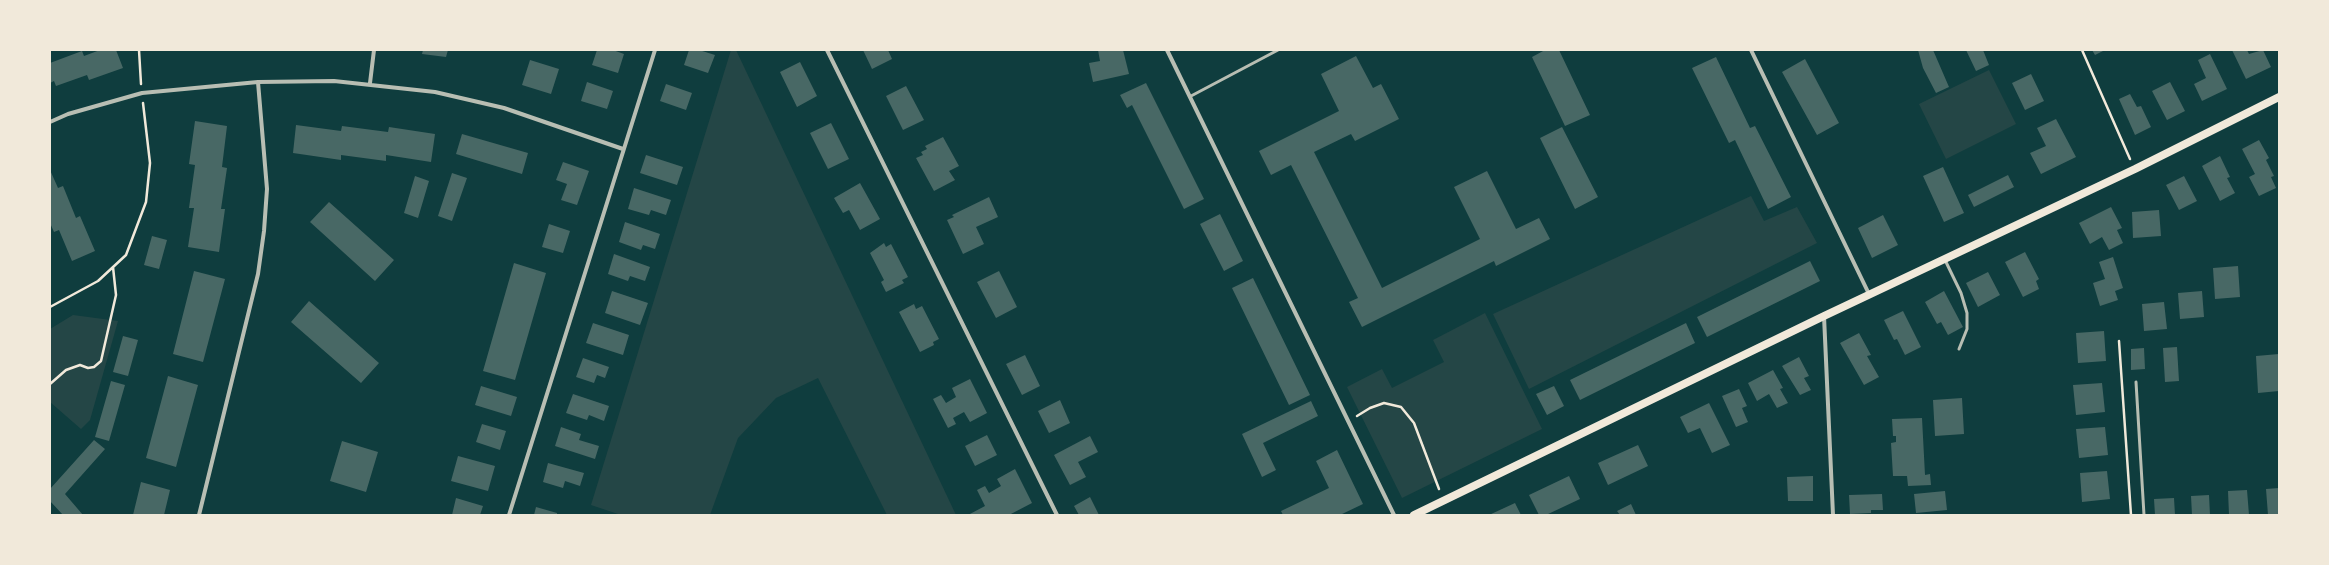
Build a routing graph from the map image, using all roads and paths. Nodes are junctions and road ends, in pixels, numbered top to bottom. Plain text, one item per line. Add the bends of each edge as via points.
1 (139, 50) edge
2 (374, 50) edge
3 (655, 50) edge
4 (827, 50) edge
5 (1168, 50) edge
6 (1278, 50) edge
7 (1751, 50) edge
8 (2082, 50) edge
9 (258, 82) junction
10 (370, 83) junction
11 (142, 93) junction
12 (1191, 96) junction
13 (2279, 97) edge
14 (50, 122) edge
15 (623, 149) junction
16 (2135, 169) junction
17 (1945, 259) junction
18 (113, 266) junction
19 (1869, 294) junction
20 (50, 308) edge
21 (1824, 316) junction
22 (2119, 341) dead end
23 (1959, 349) dead end
24 (2136, 382) dead end
25 (50, 384) edge
26 (1349, 422) junction
27 (1443, 501) junction
28 (199, 515) edge
29 (509, 515) edge
30 (1057, 515) edge
31 (1394, 515) edge
32 (1414, 515) edge
33 (1833, 515) edge
34 (2131, 515) edge
35 (2144, 515) edge

1 - 11 path
2 - 10 street
3 - 15 street
4 - 30 street
5 - 12 street
6 - 12 lane
7 - 19 street
8 - 16 path
9 - 10 street via 299,80
9 - 11 street
9 - 28 street via 267,189 263,238 258,274
10 - 15 street via 435,92 504,108
11 - 14 street via 68,114
11 - 18 path via 150,163 146,202 126,255
12 - 26 street
13 - 16 main road
15 - 29 street
16 - 17 main road
17 - 19 main road
17 - 23 lane via 1967,312 1967,329
18 - 20 path via 98,281
18 - 25 path via 116,295 101,361 94,367 80,365 66,370
19 - 21 main road
21 - 27 main road
21 - 33 street
22 - 34 path
24 - 35 lane
26 - 27 path via 1370,408 1384,403 1401,407 1414,423
26 - 31 street
27 - 32 main road

